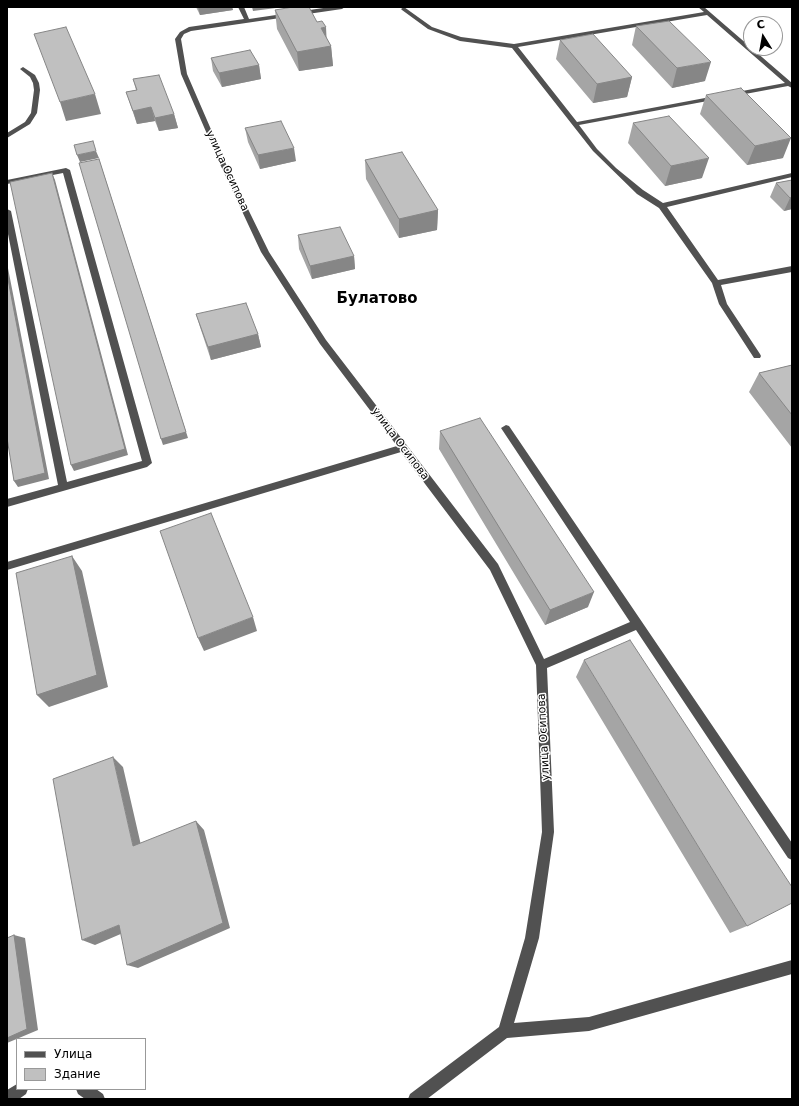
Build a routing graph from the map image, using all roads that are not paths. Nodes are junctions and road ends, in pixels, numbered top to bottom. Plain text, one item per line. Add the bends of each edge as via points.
1 (241, 7) edge
2 (342, 7) edge
3 (701, 7) edge
4 (404, 9) dead end
5 (709, 13) junction
6 (247, 20) junction
7 (514, 46) junction
8 (23, 69) dead end
9 (791, 85) edge
10 (574, 124) junction
11 (7, 136) edge
12 (792, 175) edge
13 (7, 182) edge
14 (662, 206) junction
15 (7, 211) edge
16 (792, 269) edge
17 (716, 283) junction
18 (757, 356) dead end
19 (506, 428) dead end
20 (402, 448) junction
21 (63, 487) junction
22 (7, 503) edge
23 (7, 566) edge
24 (638, 624) junction
25 (541, 665) junction
26 (792, 854) edge
27 (792, 967) edge
28 (506, 1031) junction
29 (20, 1090) edge
30 (84, 1090) edge
31 (7, 1099) edge
32 (98, 1099) edge
33 (415, 1099) edge

1 - 6 street
2 - 6 street, улица Осипова
3 - 5 street
4 - 7 street via 430,28 460,39
5 - 7 street
5 - 9 street
6 - 20 street, улица Осипова via 189,29 182,33 178,40 184,74 265,252 323,342
7 - 10 street
8 - 11 street via 33,76 36,82 34,113 28,123
9 - 10 street
10 - 14 street via 614,169 640,192
12 - 14 street
13 - 21 street via 66,170 147,463
14 - 17 street
15 - 21 street
16 - 17 street
17 - 18 street via 723,304
19 - 24 street
20 - 23 street
20 - 25 street, улица Осипова via 494,567
21 - 22 street
24 - 25 street
24 - 26 street
25 - 28 street, улица Осипова via 548,832 532,938
27 - 28 street via 589,1024
28 - 33 street
29 - 31 street
30 - 32 street

